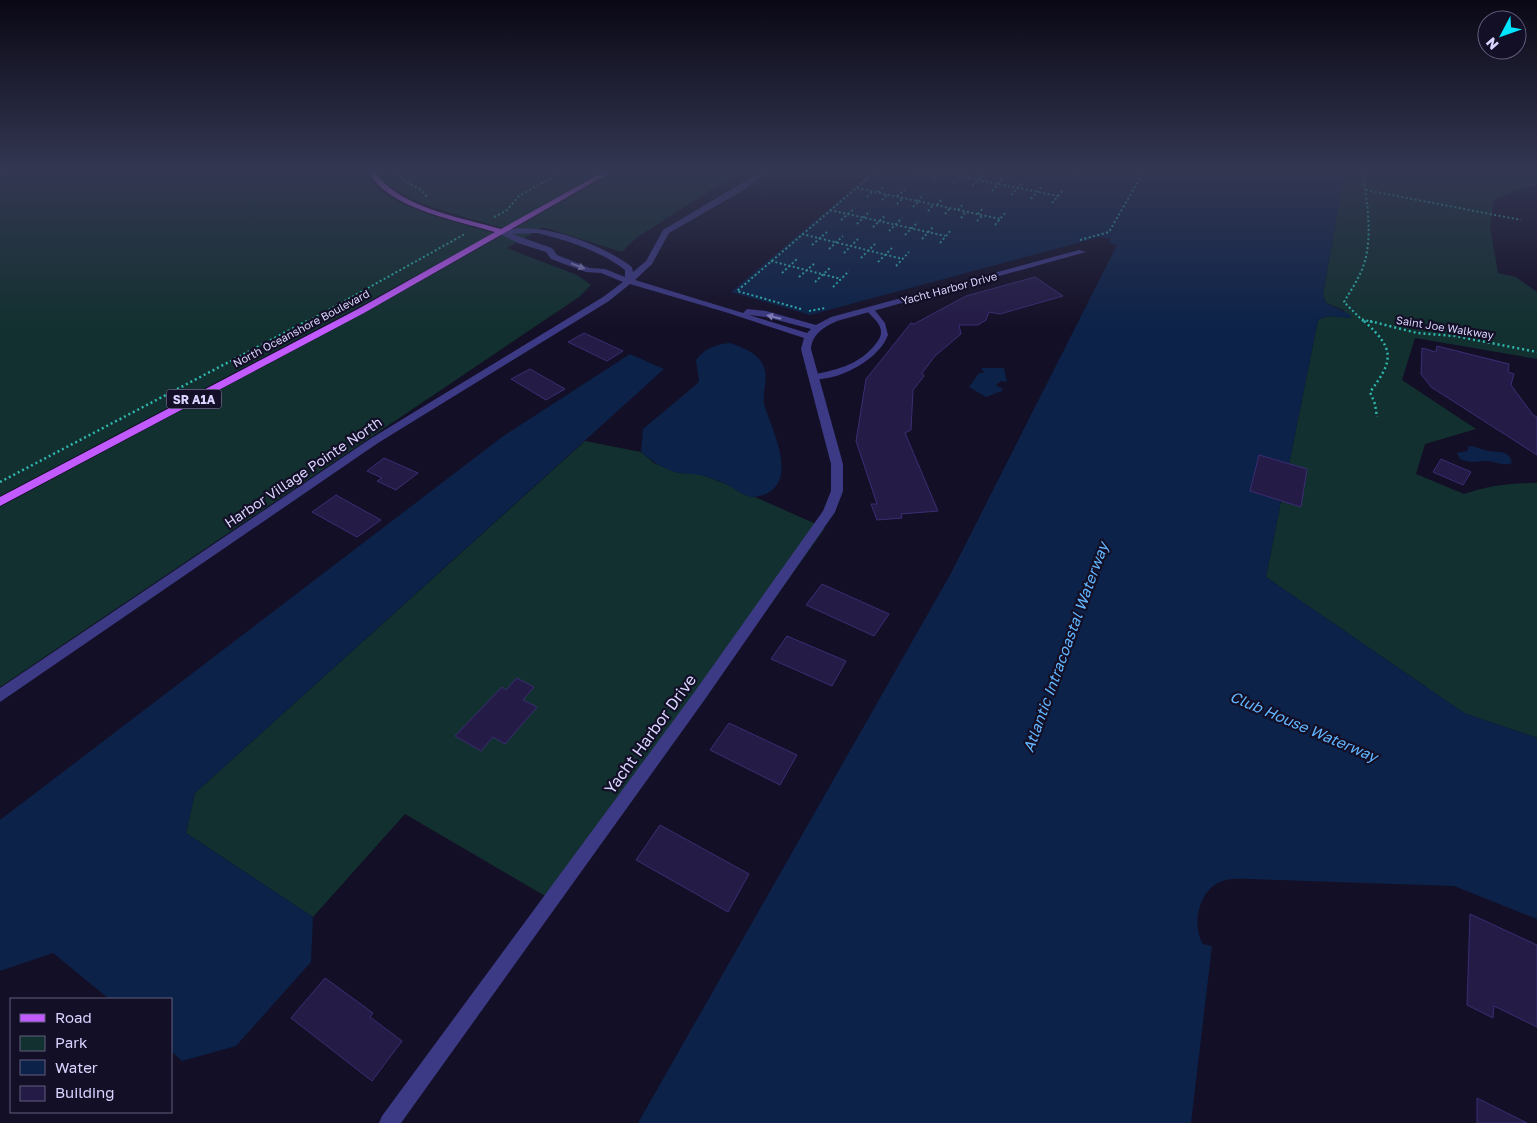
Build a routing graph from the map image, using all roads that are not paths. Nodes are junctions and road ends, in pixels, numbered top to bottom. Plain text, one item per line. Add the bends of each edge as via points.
1 (474, 223) edge
2 (518, 223) edge
3 (680, 223) edge
4 (503, 232) junction
5 (1081, 246) road end
6 (549, 250) junction
7 (601, 252) junction
8 (587, 260) junction
9 (602, 271) junction
10 (629, 281) junction
11 (870, 310) junction
12 (814, 332) junction
13 (814, 377) junction
14 (0, 502) edge
15 (0, 696) edge
16 (389, 1123) edge

1 - 4 main road
2 - 4 main road, North Oceanshore Boulevard / SR A1A
3 - 10 street, Harbor Village Pointe North via 666,232 652,259
4 - 6 street
4 - 7 street via 537,231 571,245
4 - 14 main road, North Oceanshore Boulevard / SR A1A
5 - 11 street, Yacht Harbor Drive
6 - 8 street
6 -> 9 street via 554,257 589,270
7 - 8 street
7 - 10 street via 626,265
8 - 9 street
9 - 10 street
10 - 12 street via 728,310 757,322
10 - 15 street, Harbor Village Pointe North via 590,310 374,441
11 - 12 street, Yacht Harbor Drive via 834,319
11 - 13 lane via 884,327 885,336 877,348 853,367
12 - 13 street, Yacht Harbor Drive via 806,347
13 - 16 street, Yacht Harbor Drive via 838,470 837,491 829,512

